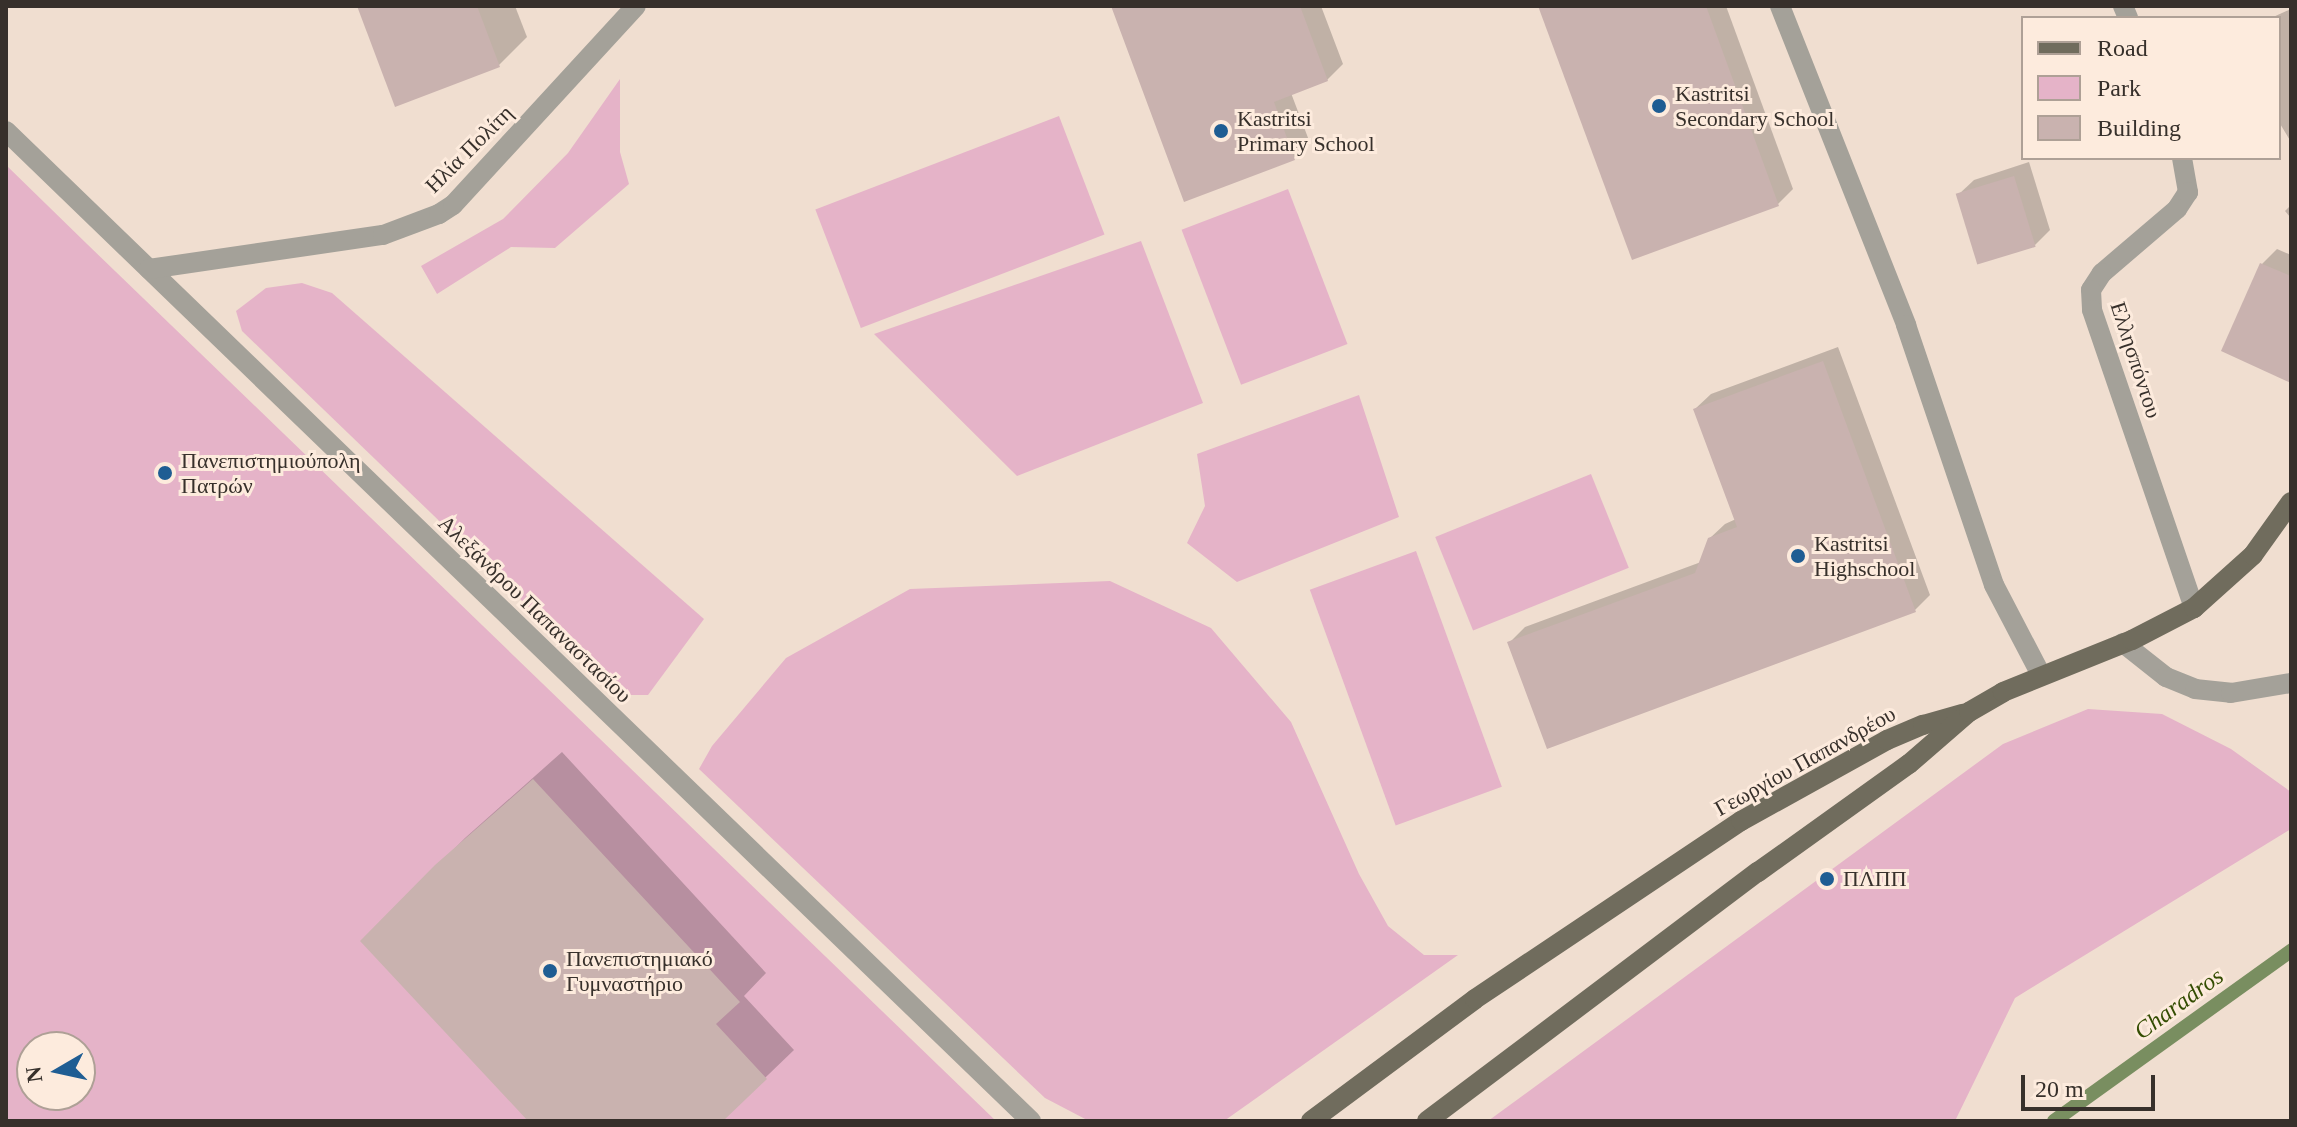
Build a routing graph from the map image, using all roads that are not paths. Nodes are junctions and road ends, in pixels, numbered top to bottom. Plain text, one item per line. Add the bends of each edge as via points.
1 (636, 6) edge
2 (1780, 6) edge
3 (6, 131) edge
4 (2182, 160) edge
5 (149, 269) junction
6 (2291, 502) edge
7 (2194, 608) junction
8 (2123, 643) junction
9 (2041, 675) junction
10 (2291, 683) edge
11 (1969, 712) junction
12 (1031, 1121) edge
13 (1311, 1121) edge
14 (1427, 1121) edge

1 - 5 street, Ηλία Πολίτη via 439,214 383,235
2 - 9 street via 1906,325 1994,585
3 - 5 street, Αλεξάνδρου Παπαναστασίου
4 - 7 street, Ελλησπόντου via 2188,192 2177,209 2102,273 2091,290 2092,310
5 - 12 street, Αλεξάνδρου Παπαναστασίου
6 - 7 main road via 2253,555
7 - 8 main road
8 - 9 main road
8 - 10 street via 2166,677 2195,689 2231,693
9 - 11 main road
11 - 13 main road, Γεωργίου Παπανδρέου via 1887,740 1741,821 1487,990
11 - 14 main road via 1909,764

